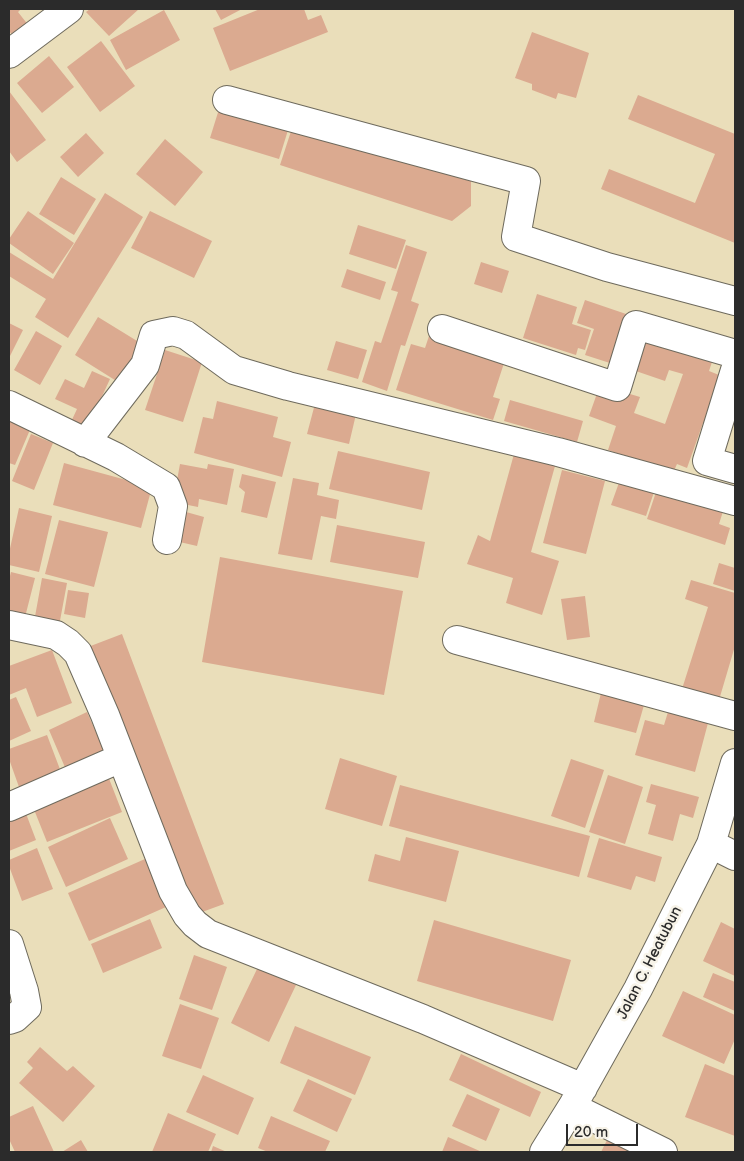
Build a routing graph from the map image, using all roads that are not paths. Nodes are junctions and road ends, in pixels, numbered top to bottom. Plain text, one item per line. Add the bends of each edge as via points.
1 (70, 9) edge
2 (9, 54) edge
3 (227, 100) dead end
4 (735, 301) edge
5 (442, 329) dead end
6 (735, 354) edge
7 (735, 370) edge
8 (9, 405) edge
9 (85, 443) junction
10 (735, 469) edge
11 (735, 500) edge
12 (167, 540) dead end
13 (9, 625) edge
14 (457, 640) dead end
15 (735, 716) edge
16 (121, 758) junction
17 (735, 763) edge
18 (9, 807) edge
19 (723, 850) edge
20 (9, 944) edge
21 (9, 1020) edge
22 (577, 1097) junction
23 (544, 1152) edge
24 (662, 1152) edge

1 - 2 street
3 - 4 street via 526,181 516,237 607,267
5 - 6 street via 617,387 636,325
7 - 10 street via 707,461
8 - 9 street
9 - 11 street via 145,365 154,335 173,331 186,335 234,370
9 - 12 street via 166,487 173,506
13 - 16 street via 56,635 78,653
14 - 15 street
16 - 18 street
16 - 22 street via 173,891 187,915 201,930 423,1019
17 - 19 street, Jalan C. Heatubun
19 - 22 street, Jalan C. Heatubun
20 - 21 street via 27,1007
22 - 23 street, Jalan C. Heatubun
22 - 24 street

